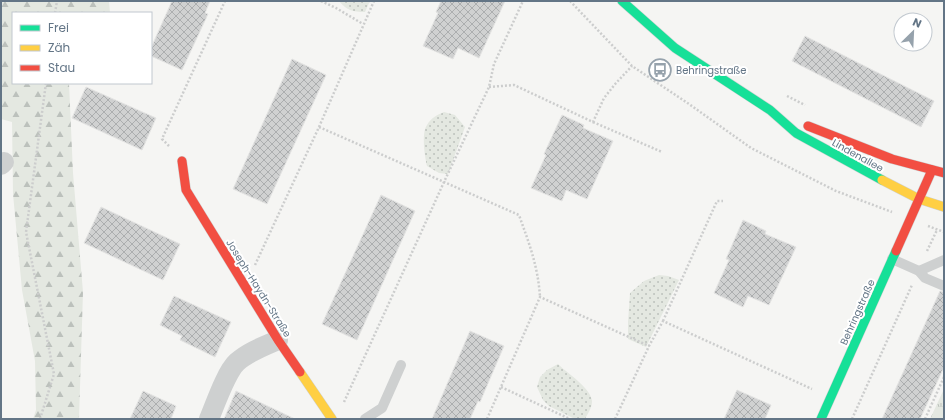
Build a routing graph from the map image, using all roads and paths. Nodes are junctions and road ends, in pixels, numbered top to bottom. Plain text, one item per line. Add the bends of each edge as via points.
1 (57, 1) edge
2 (225, 1) edge
3 (321, 1) edge
4 (374, 1) edge
5 (523, 1) edge
6 (570, 1) edge
7 (622, 1) edge
8 (55, 12) edge
9 (364, 24) junction
10 (632, 66) junction
11 (46, 84) edge
12 (489, 88) junction
13 (784, 94) dead end
14 (810, 108) dead end
15 (770, 110) junction
16 (593, 122) junction
17 (319, 127) junction
18 (662, 152) dead end
19 (182, 161) joint
20 (932, 170) junction
21 (944, 173) edge
22 (444, 182) junction
23 (919, 199) junction
24 (723, 201) dead end
25 (944, 207) edge
26 (910, 219) junction
27 (937, 230) junction
28 (944, 232) edge
29 (892, 259) junction
30 (944, 260) edge
31 (919, 270) junction
32 (944, 286) edge
33 (245, 287) junction
34 (540, 297) junction
35 (663, 321) junction
36 (278, 340) junction
37 (649, 346) junction
38 (401, 365) dead end
39 (944, 377) edge
40 (501, 387) junction
41 (831, 397) junction
42 (343, 405) dead end
43 (40, 419) edge
44 (209, 419) edge
45 (332, 419) edge
46 (364, 419) edge
47 (487, 419) edge
48 (570, 419) edge
49 (615, 419) edge
50 (821, 419) edge
51 (852, 419) edge
52 (925, 419) edge

1 - 8 path
2 - 19 path via 162,139
3 - 9 path
4 - 9 path
5 - 12 path via 494,64
6 - 10 path
7 - 15 street, Lindenallee via 676,48
9 - 17 path
10 - 16 path via 604,98
10 - 26 path via 751,148 836,191
11 - 43 path via 26,232 54,374
12 - 16 path via 514,85
12 - 22 path
13 - 14 path
15 - 20 street, Lindenallee via 892,159
15 - 23 street, Lindenallee via 796,133 883,182
16 - 18 path
17 - 22 path
17 - 33 path
19 - 33 street, Joseph-Haydn-Straße via 186,190
20 - 21 street, Lindenallee
20 - 23 street, Behringstraße
22 - 34 path via 519,214 534,257
22 - 42 path
23 - 25 street, Lindenallee
23 - 26 street, Behringstraße
24 - 35 path via 717,201
26 - 27 path
26 - 29 street, Behringstraße
27 - 28 path
27 - 31 path
29 - 31 lane
29 - 41 street, Behringstraße
30 - 31 lane
31 - 32 lane via 925,278
31 - 51 path
33 - 36 street, Joseph-Haydn-Straße
34 - 37 path
34 - 40 path
35 - 37 path
35 - 41 path
36 - 44 street via 253,351 236,363
36 - 45 street, Joseph-Haydn-Straße
37 - 49 path
38 - 46 lane via 382,408
39 - 52 path
40 - 47 path
40 - 48 path
41 - 50 street, Behringstraße

